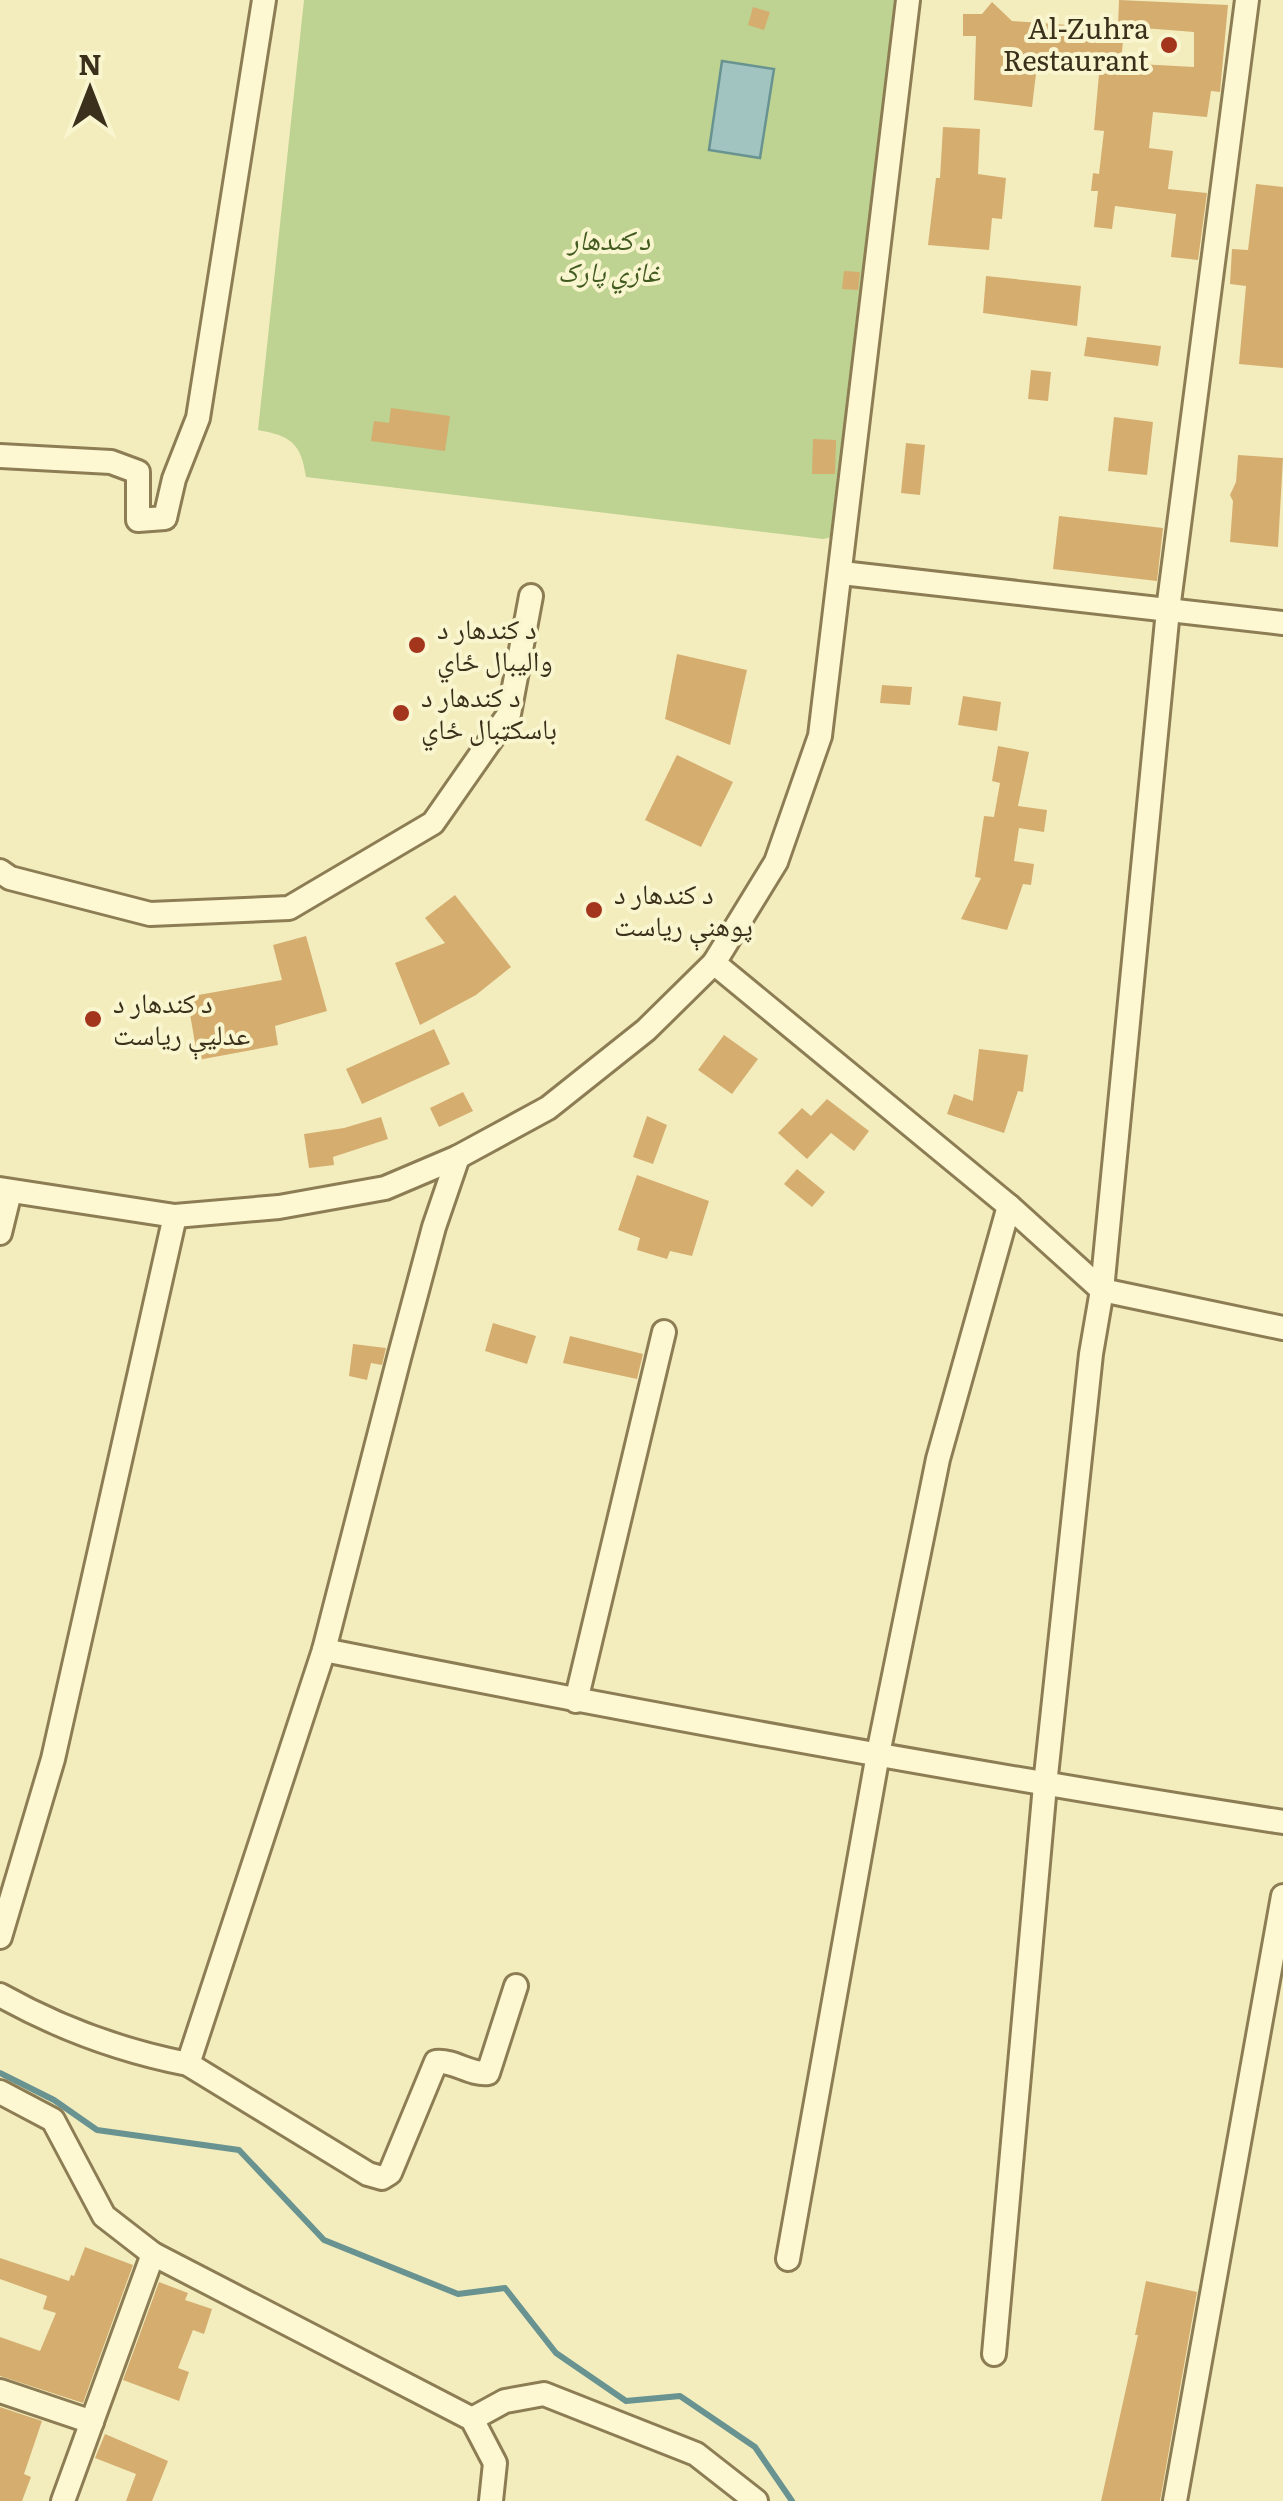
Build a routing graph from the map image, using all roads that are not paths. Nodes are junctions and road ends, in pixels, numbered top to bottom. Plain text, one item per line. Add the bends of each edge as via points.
1 (264, 0) edge
2 (908, 0) edge
3 (1247, 0) edge
4 (0, 456) edge
5 (842, 574) junction
6 (531, 596) dead end
7 (1168, 610) junction
8 (1283, 622) edge
9 (0, 870) edge
10 (714, 963) junction
11 (458, 1157) junction
12 (5, 1190) edge
13 (1009, 1206) junction
14 (175, 1216) junction
15 (0, 1234) edge
16 (1102, 1290) junction
17 (1283, 1328) edge
18 (664, 1332) dead end
19 (324, 1650) junction
20 (576, 1701) junction
21 (878, 1754) junction
22 (1045, 1785) junction
23 (1283, 1822) edge
24 (1283, 1896) edge
25 (0, 1937) edge
26 (516, 1986) dead end
27 (0, 1994) edge
28 (188, 2064) junction
29 (2, 2098) edge
30 (153, 2254) junction
31 (788, 2259) dead end
32 (994, 2354) dead end
33 (0, 2391) edge
34 (472, 2419) junction
35 (92, 2422) junction
36 (63, 2501) edge
37 (490, 2501) edge
38 (756, 2501) edge
39 (1176, 2501) edge

1 - 4 street via 198,418 164,518 138,520 138,472 111,462
2 - 5 street
3 - 7 street
5 - 7 street
5 - 10 street via 820,736 776,862
6 - 9 street via 509,714 433,823 290,908 150,914
7 - 8 street
7 - 16 street
10 - 11 street via 646,1030 548,1108
10 - 13 street
11 - 14 street via 385,1188
11 - 19 street via 398,1358
12 - 14 street
12 - 15 street
13 - 16 street
13 - 21 street via 938,1459
14 - 25 street via 53,1759
16 - 17 street
16 - 22 street
18 - 20 street
19 - 20 street
19 - 28 street
20 - 21 street
21 - 22 street
21 - 31 street
22 - 23 street
22 - 32 street
24 - 39 street
26 - 28 street via 488,2074 436,2062 390,2173 382,2178
27 - 28 street via 50,2023
29 - 30 street via 52,2120 104,2216
30 - 34 street
30 - 35 street
33 - 35 street
34 - 37 street via 495,2463
34 - 38 street via 504,2401 544,2394 696,2454
35 - 36 street

